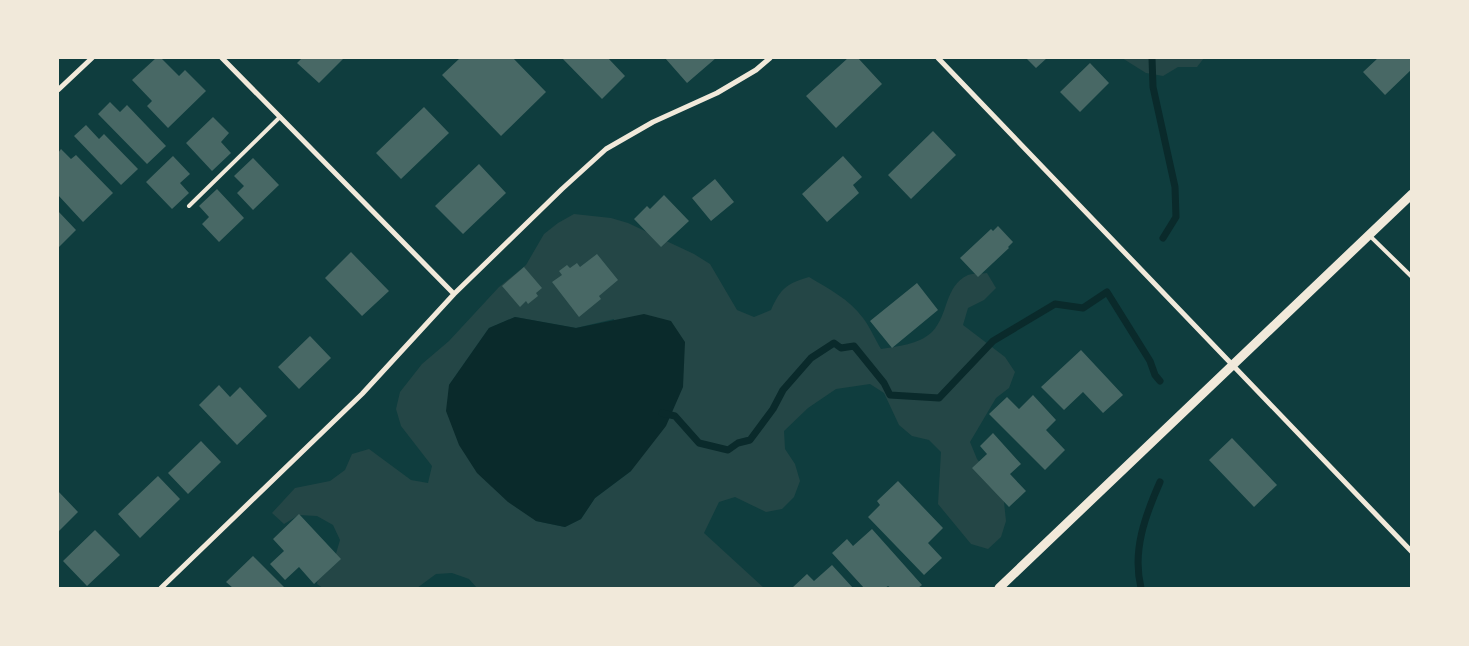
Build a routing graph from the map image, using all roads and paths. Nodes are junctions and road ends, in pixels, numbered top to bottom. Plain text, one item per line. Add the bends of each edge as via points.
1 (92, 58) edge
2 (222, 58) edge
3 (770, 58) edge
4 (938, 58) edge
5 (58, 90) edge
6 (280, 117) junction
7 (1412, 194) edge
8 (189, 206) dead end
9 (1369, 234) junction
10 (1412, 277) edge
11 (454, 294) junction
12 (1233, 365) junction
13 (1412, 552) edge
14 (161, 588) edge
15 (999, 588) edge

1 - 5 street
2 - 6 street
3 - 11 street via 717,93 652,122 606,149
4 - 12 street
6 - 8 lane
6 - 11 street
7 - 9 street
9 - 10 lane
9 - 12 street
11 - 14 street via 362,394
12 - 13 street
12 - 15 street

